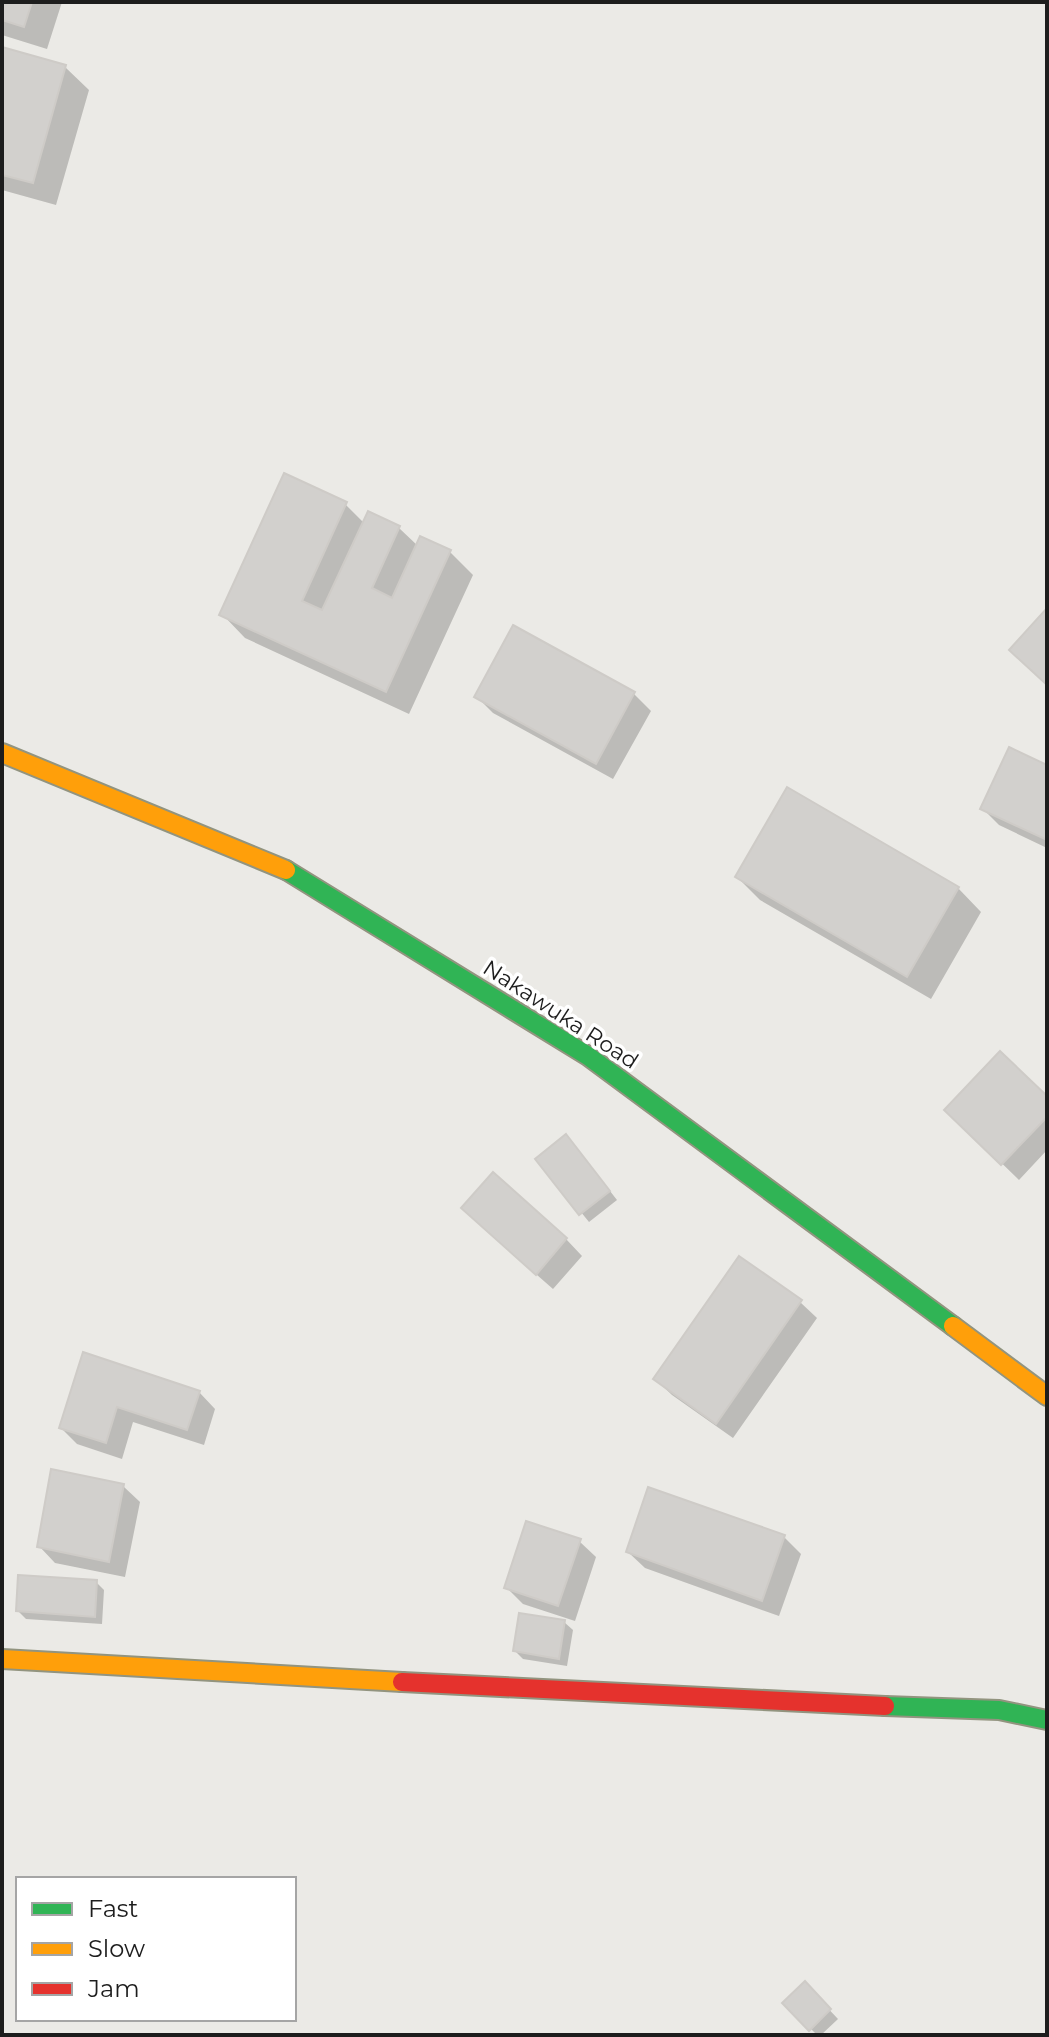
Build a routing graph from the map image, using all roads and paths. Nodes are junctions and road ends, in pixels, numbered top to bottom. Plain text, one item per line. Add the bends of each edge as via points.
1 (2, 753) edge
2 (1047, 1396) edge
3 (2, 1659) edge
4 (1047, 1720) edge

1 - 2 main road, Nakawuka Road via 295,875 588,1056
3 - 4 main road via 999,1710

